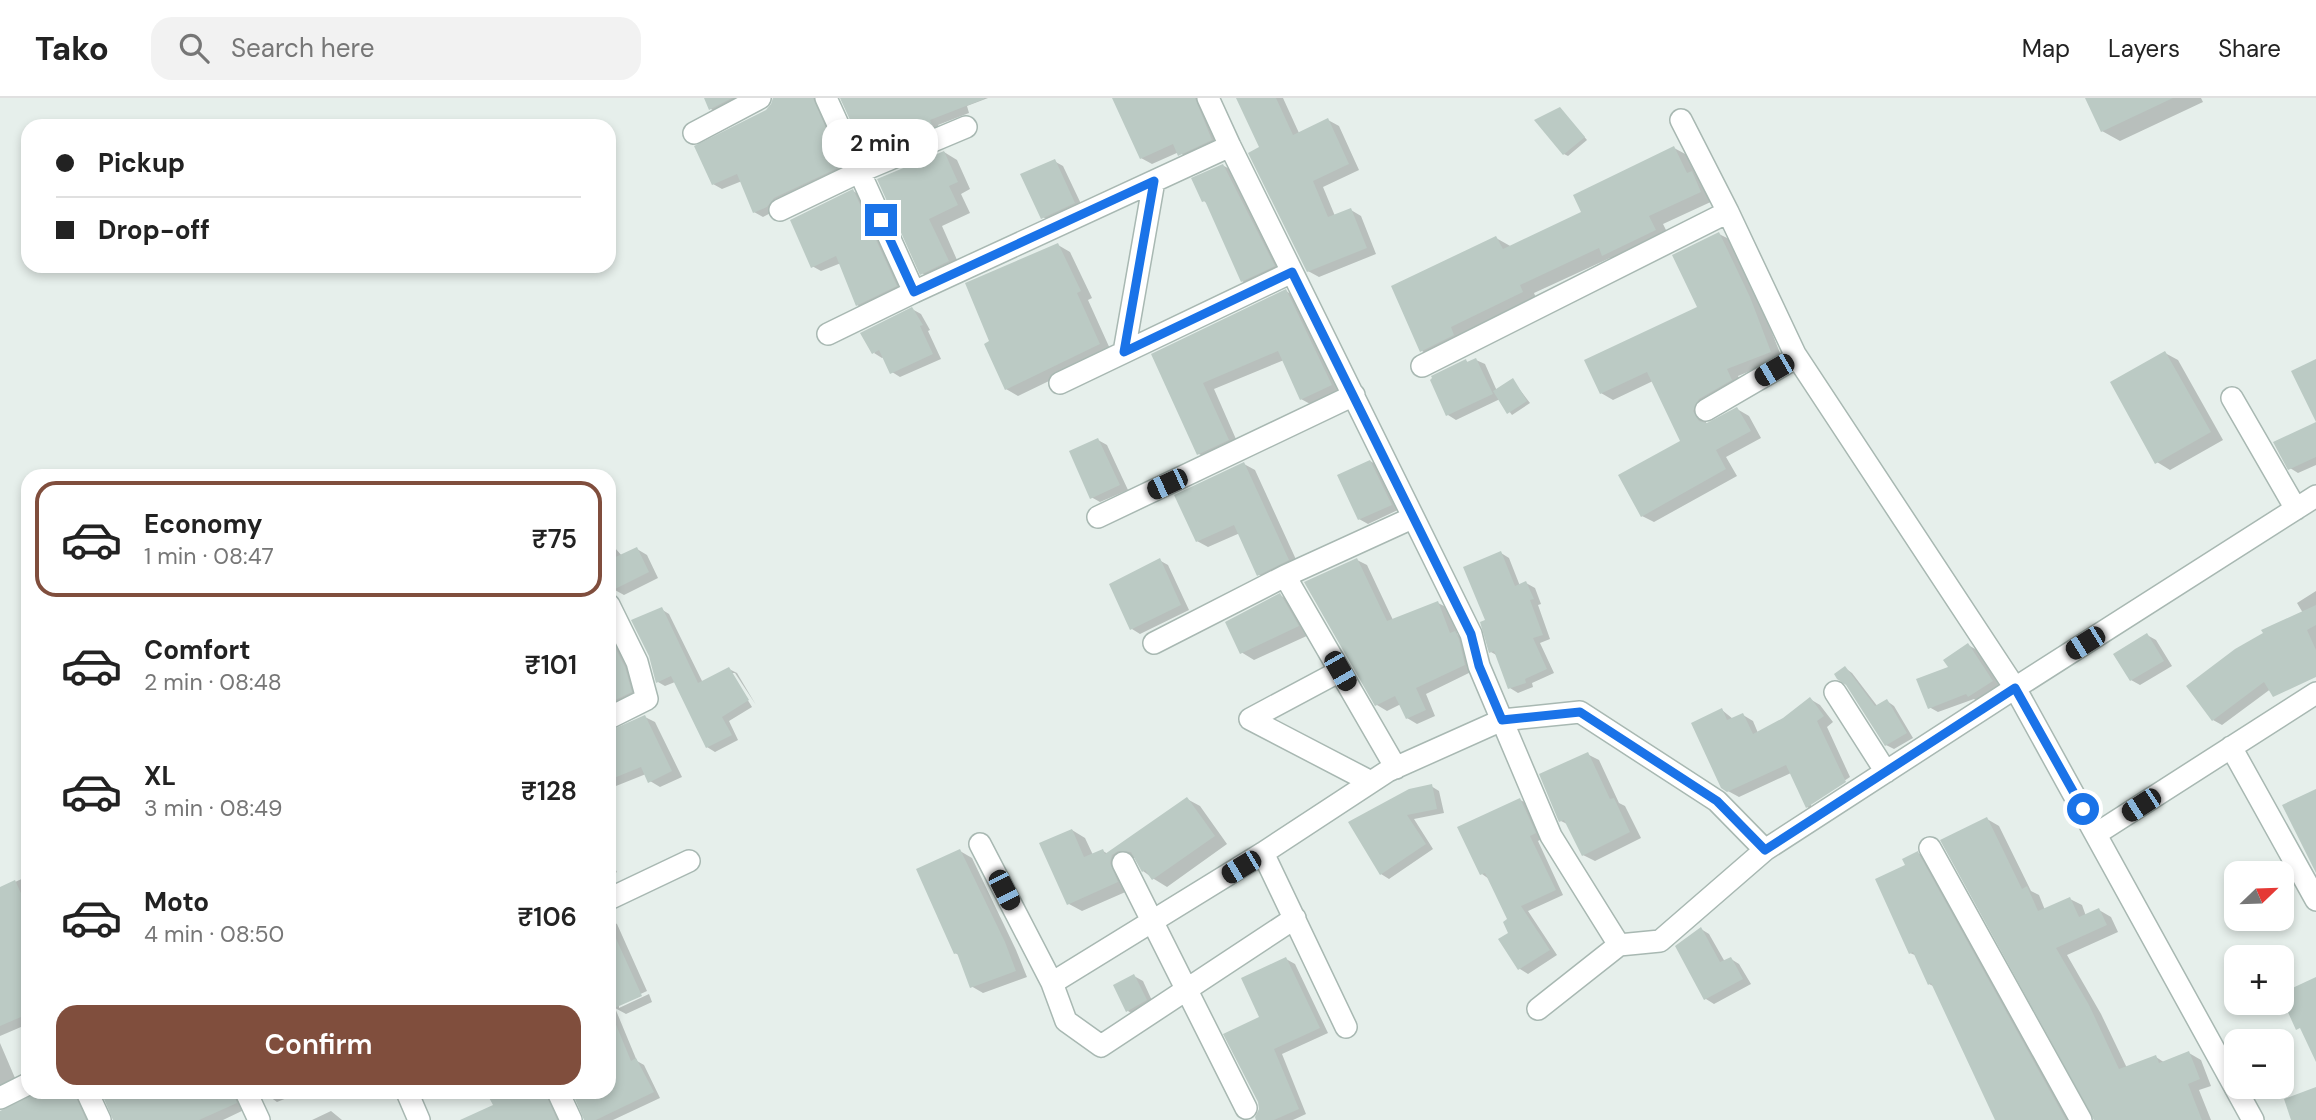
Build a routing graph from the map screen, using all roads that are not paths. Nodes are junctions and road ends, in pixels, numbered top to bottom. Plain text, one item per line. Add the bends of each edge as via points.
1 (760, 98) edge
2 (826, 98) edge
3 (1208, 98) edge
4 (1681, 120) dead end
5 (966, 127) dead end
6 (694, 133) dead end
7 (1230, 146) junction
8 (859, 172) junction
9 (1154, 181) junction
10 (780, 210) dead end
11 (1728, 212) junction
12 (1292, 272) junction
13 (914, 292) junction
14 (828, 334) dead end
15 (1124, 352) junction
16 (1797, 357) junction
17 (1422, 366) dead end
18 (1060, 383) dead end
19 (1354, 396) junction
20 (2232, 398) dead end
21 (1706, 410) dead end
22 (2316, 496) edge
23 (2296, 509) junction
24 (1098, 517) dead end
25 (1412, 518) junction
26 (1285, 576) junction
27 (616, 620) edge
28 (1153, 643) dead end
29 (1340, 671) junction
30 (2015, 688) junction
31 (1835, 692) dead end
32 (2316, 693) edge
33 (616, 715) edge
34 (1502, 720) junction
35 (2231, 747) junction
36 (1396, 768) junction
37 (1886, 772) junction
38 (1371, 782) junction
39 (2096, 834) junction
40 (980, 844) dead end
41 (1930, 848) dead end
42 (1765, 850) junction
43 (1263, 853) junction
44 (689, 860) dead end
45 (1123, 863) dead end
46 (2313, 889) edge
47 (616, 896) edge
48 (1295, 918) junction
49 (1153, 920) junction
50 (1619, 945) junction
51 (1052, 982) junction
52 (1187, 989) junction
53 (1538, 1009) dead end
54 (1346, 1027) dead end
55 (21, 1088) edge
56 (0, 1098) edge
57 (90, 1099) edge
58 (249, 1099) edge
59 (410, 1099) edge
60 (561, 1099) edge
61 (1246, 1108) dead end
62 (100, 1120) edge
63 (259, 1120) edge
64 (419, 1120) edge
65 (571, 1120) edge
66 (2081, 1120) edge
67 (2253, 1120) edge

1 - 6 street
2 - 8 street
3 - 7 street
4 - 11 street
5 - 8 street
7 - 9 street
7 - 12 street
8 - 10 street
8 - 13 street
9 - 13 street
9 - 15 street
11 - 16 street
11 - 17 street
12 - 15 street
12 - 19 street
13 - 14 street
15 - 18 street
16 - 21 street
16 - 30 street
19 - 24 street
19 - 25 street
20 - 23 street
22 - 23 street
23 - 30 street
25 - 26 street
25 - 34 street via 1471,634
26 - 28 street
26 - 29 street
27 - 33 street via 637,662 647,699
29 - 36 street
29 - 38 street via 1250,719
30 - 37 street
30 - 39 street
31 - 37 street
32 - 35 street
34 - 36 street
34 - 42 street via 1580,712 1717,801
34 - 50 street via 1551,836
35 - 39 street
35 - 46 street
36 - 38 street
37 - 42 street
38 - 43 street
39 - 67 street
40 - 51 street
41 - 66 street
42 - 50 street via 1660,942
43 - 48 street
43 - 49 street
44 - 47 street
45 - 49 street
48 - 52 street
48 - 54 street
49 - 51 street
49 - 52 street
50 - 53 street
51 - 52 street via 1066,1020 1101,1046
52 - 61 street
55 - 56 street
57 - 62 street
58 - 63 street
59 - 64 street
60 - 65 street

